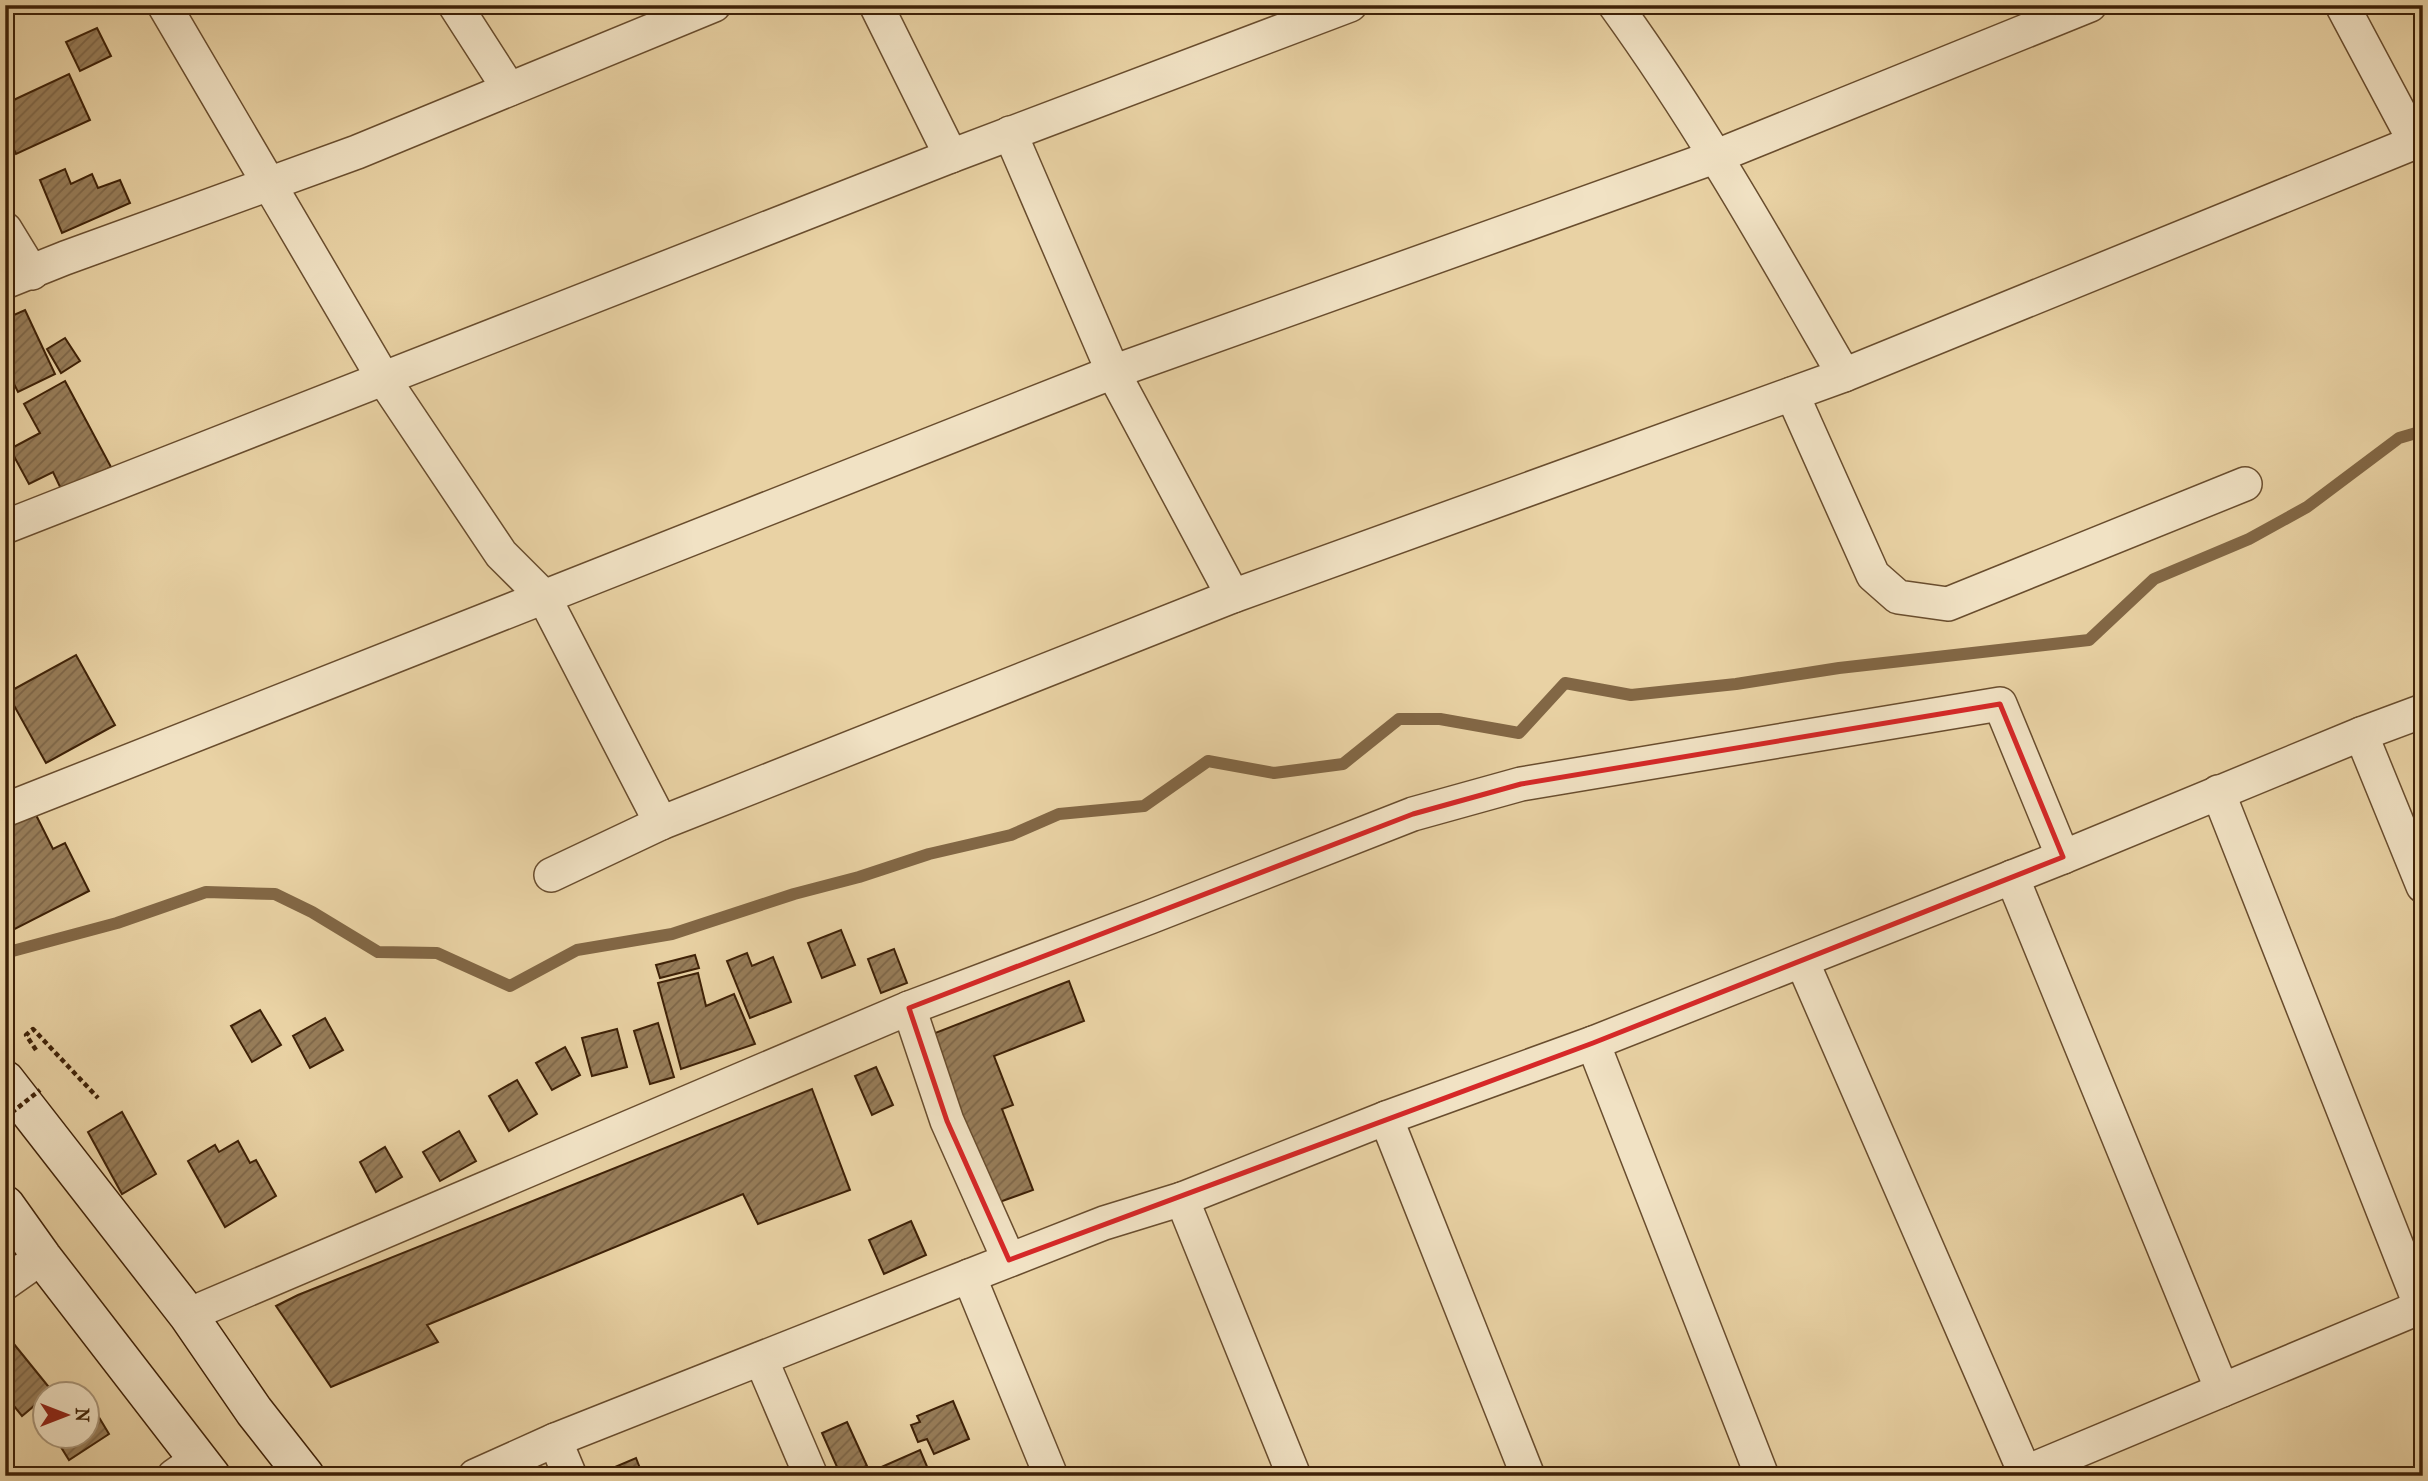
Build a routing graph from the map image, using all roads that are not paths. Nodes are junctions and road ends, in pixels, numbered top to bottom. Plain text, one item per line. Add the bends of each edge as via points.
1 (164, 5) edge
2 (455, 5) edge
3 (714, 5) edge
4 (876, 5) edge
5 (1350, 5) edge
6 (1615, 5) edge
7 (2090, 5) edge
8 (2342, 5) edge
9 (509, 89) junction
10 (1010, 133) junction
11 (2419, 140) edge
12 (951, 156) junction
13 (1717, 156) junction
14 (271, 184) junction
15 (5, 229) edge
16 (19, 277) edge
17 (1112, 372) junction
18 (1844, 375) junction
19 (383, 379) junction
20 (1792, 394) junction
21 (2245, 484) dead end
22 (5, 527) edge
23 (1233, 596) junction
24 (544, 597) junction
25 (2423, 711) edge
26 (2361, 734) junction
27 (2218, 792) junction
28 (5, 810) edge
29 (661, 823) junction
30 (2063, 857) junction
31 (551, 875) dead end
32 (2012, 877) junction
33 (2423, 886) edge
34 (1802, 961) junction
35 (909, 1008) junction
36 (1593, 1043) junction
37 (22, 1085) edge
38 (1386, 1118) junction
39 (1182, 1199) junction
40 (5, 1205) edge
41 (43, 1257) junction
42 (1009, 1260) junction
43 (969, 1276) junction
44 (5, 1283) edge
45 (2422, 1307) edge
46 (188, 1315) junction
47 (761, 1359) junction
48 (2222, 1391) junction
49 (555, 1440) junction
50 (194, 1470) edge
51 (2021, 1474) edge
52 (305, 1476) edge
53 (475, 1476) edge
54 (570, 1476) edge
55 (811, 1476) edge
56 (1051, 1476) edge
57 (1294, 1476) edge
58 (1528, 1476) edge
59 (1762, 1476) edge

1 - 14 street
2 - 9 street
3 - 9 street
4 - 12 street
5 - 10 street
6 - 13 street
7 - 13 street
8 - 11 street
9 - 14 street
10 - 12 street
10 - 17 street
11 - 18 street
12 - 19 street
13 - 17 street
13 - 18 street
14 - 16 street
14 - 19 street
15 - 16 street
17 - 23 street
17 - 24 street
18 - 20 street
19 - 22 street
19 - 24 street via 500,554
20 - 21 street via 1873,575 1898,597 1948,604
20 - 23 street
23 - 29 street
24 - 28 street
24 - 29 street
25 - 26 street
26 - 27 street
26 - 33 street
27 - 30 street
27 - 45 street
29 - 31 street
30 - 32 street
30 - 35 street via 2000,704 1521,784 1413,814
32 - 34 street
32 - 48 street
34 - 36 street
34 - 51 street
35 - 42 street via 947,1121
35 - 46 street
36 - 38 street
36 - 59 street
37 - 46 street
38 - 39 street
38 - 58 street
39 - 42 street
39 - 57 street
40 - 41 street
41 - 44 street
41 - 50 street
42 - 43 street
43 - 47 street
43 - 56 street
45 - 48 street
46 - 52 street
47 - 49 street
47 - 55 street
48 - 51 street
49 - 53 street
49 - 54 street

